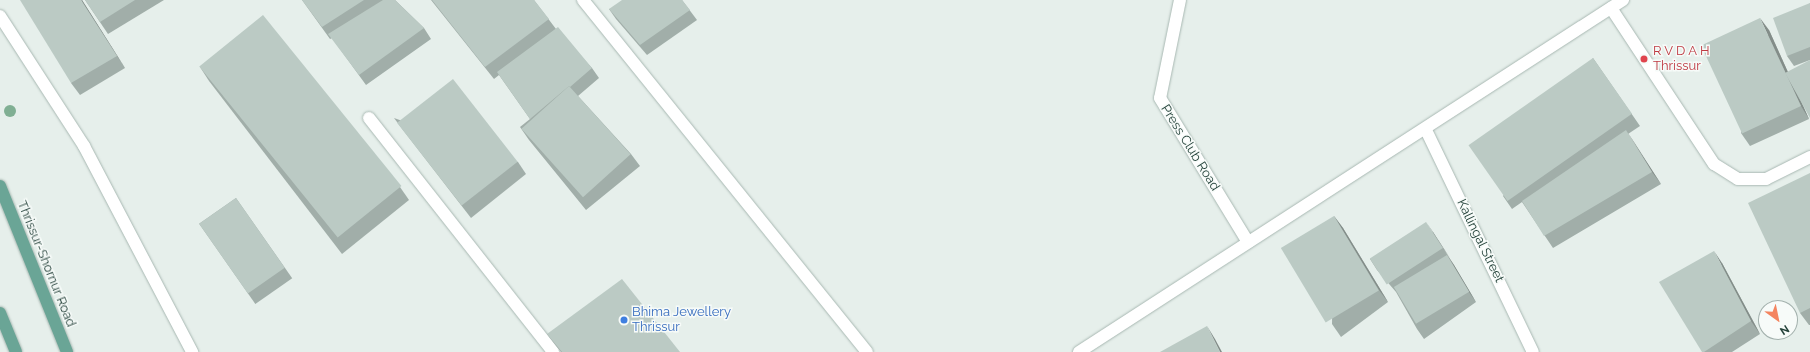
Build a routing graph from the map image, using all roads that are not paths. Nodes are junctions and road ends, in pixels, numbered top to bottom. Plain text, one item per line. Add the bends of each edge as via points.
1 (584, 0) edge
2 (1180, 0) edge
3 (1623, 0) edge
4 (1611, 8) junction
5 (0, 16) edge
6 (369, 118) dead end
7 (1426, 130) junction
8 (1810, 158) edge
9 (0, 186) edge
10 (1248, 242) junction
11 (0, 313) edge
12 (16, 352) edge
13 (67, 352) edge
14 (192, 352) edge
15 (553, 352) edge
16 (867, 352) edge
17 (1079, 352) edge
18 (1533, 352) edge

1 - 16 street
2 - 10 street, Press Club Road via 1160,98
3 - 4 street
4 - 7 street
4 - 8 street via 1714,164 1738,179 1766,179
5 - 14 street via 84,146
6 - 15 street
7 - 10 street
7 - 18 street, Kallingal Street
9 - 13 main road, Thrissur-Shornur Road
10 - 17 street
11 - 12 main road

